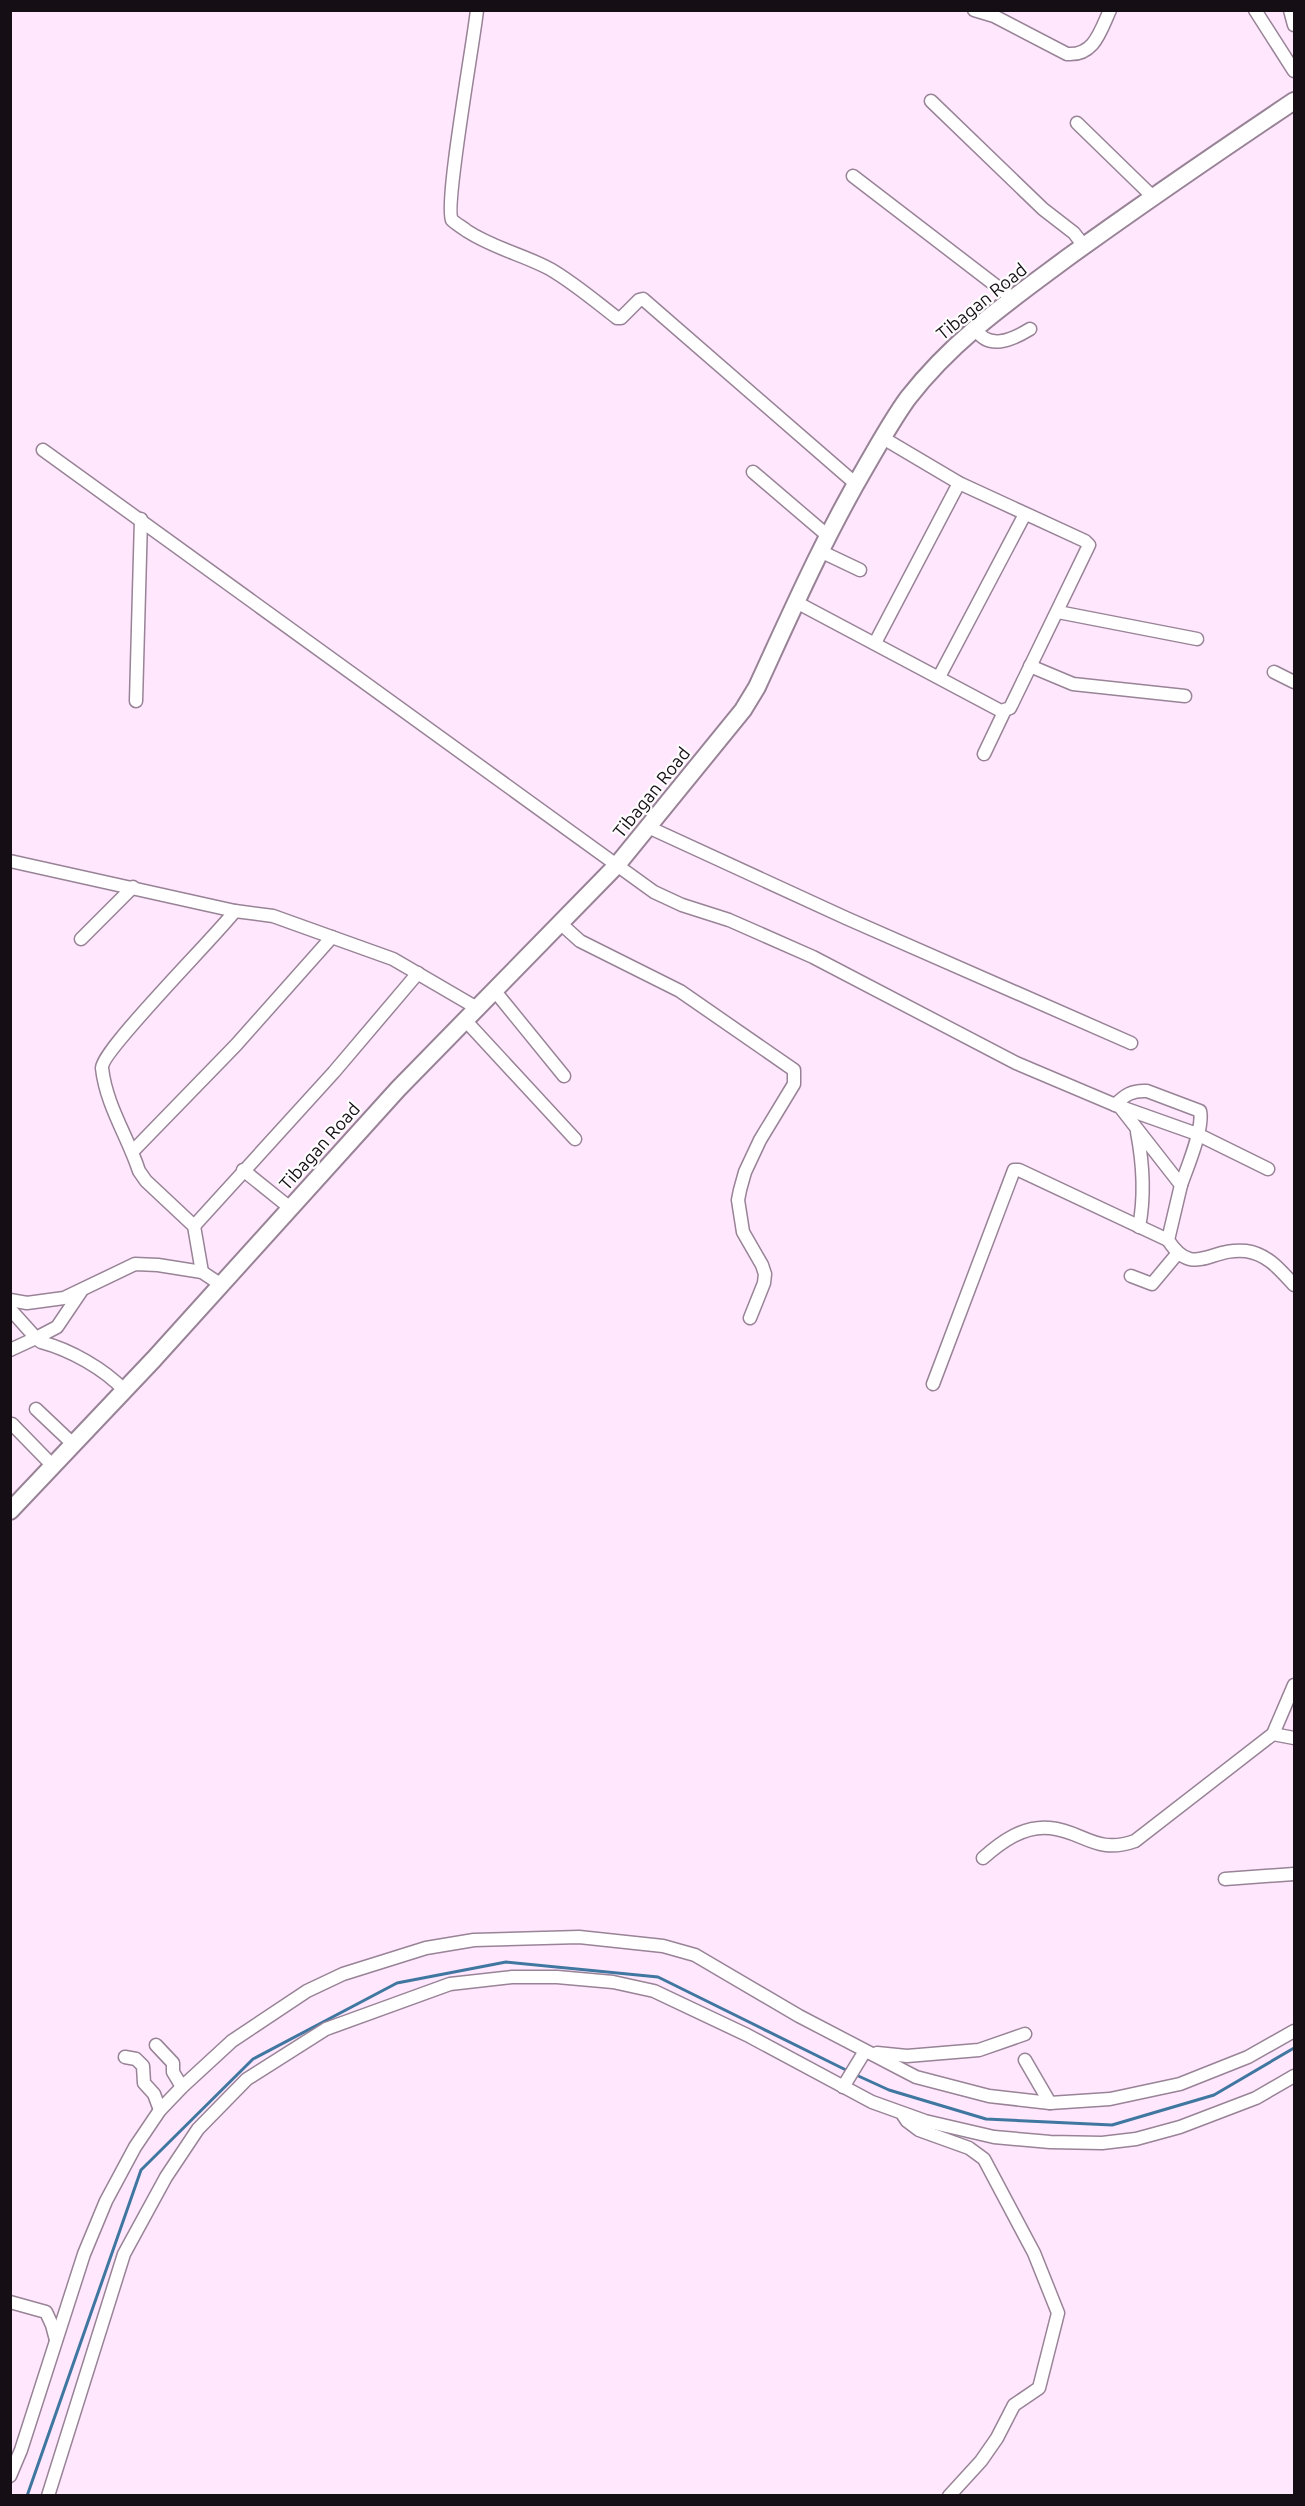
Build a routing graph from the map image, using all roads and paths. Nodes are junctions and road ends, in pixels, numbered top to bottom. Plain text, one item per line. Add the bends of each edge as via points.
1 (477, 10) edge
2 (974, 10) edge
3 (1110, 10) edge
4 (1255, 10) edge
5 (1290, 10) edge
6 (1294, 25) edge
7 (1294, 71) edge
8 (931, 100) dead end
9 (1294, 101) edge
10 (1077, 123) dead end
11 (853, 176) dead end
12 (1152, 196) junction
13 (1084, 246) junction
14 (1012, 298) junction
15 (975, 328) junction
16 (1030, 329) dead end
17 (883, 438) junction
18 (43, 450) dead end
19 (753, 472) dead end
20 (959, 483) junction
21 (856, 484) junction
22 (1025, 514) junction
23 (141, 519) junction
24 (824, 544) junction
25 (860, 570) dead end
26 (796, 602) junction
27 (1058, 612) junction
28 (1197, 639) dead end
29 (875, 643) junction
30 (1030, 666) junction
31 (1274, 672) dead end
32 (939, 677) junction
33 (1294, 682) edge
34 (1185, 696) dead end
35 (136, 702) dead end
36 (1005, 710) junction
37 (984, 754) dead end
38 (648, 827) junction
39 (10, 861) edge
40 (617, 865) junction
41 (133, 887) junction
42 (235, 911) junction
43 (560, 923) junction
44 (332, 937) junction
45 (81, 939) dead end
46 (418, 973) junction
47 (494, 990) junction
48 (471, 1014) junction
49 (1131, 1043) dead end
50 (564, 1076) dead end
51 (1118, 1106) junction
52 (1136, 1128) junction
53 (1197, 1134) junction
54 (575, 1139) dead end
55 (132, 1152) junction
56 (1268, 1169) dead end
57 (243, 1170) junction
58 (1181, 1185) junction
59 (289, 1208) junction
60 (194, 1226) junction
61 (1139, 1227) junction
62 (1168, 1240) junction
63 (1177, 1254) junction
64 (202, 1272) junction
65 (1131, 1276) dead end
66 (220, 1284) junction
67 (1294, 1285) edge
68 (84, 1288) junction
69 (10, 1300) edge
70 (10, 1309) edge
71 (750, 1318) dead end
72 (36, 1338) junction
73 (10, 1350) edge
74 (933, 1384) dead end
75 (124, 1390) junction
76 (36, 1408) dead end
77 (12, 1424) dead end
78 (73, 1444) junction
79 (54, 1466) junction
80 (10, 1512) edge
81 (1294, 1685) edge
82 (1273, 1734) junction
83 (1294, 1738) edge
84 (983, 1858) dead end
85 (1294, 1874) edge
86 (1226, 1879) dead end
87 (1294, 2031) edge
88 (1025, 2034) dead end
89 (156, 2045) dead end
90 (865, 2055) junction
91 (125, 2057) dead end
92 (1025, 2060) dead end
93 (1294, 2076) edge
94 (845, 2084) junction
95 (182, 2087) junction
96 (1050, 2103) junction
97 (160, 2110) junction
98 (903, 2114) junction
99 (10, 2302) edge
100 (56, 2342) junction
101 (10, 2475) edge
102 (48, 2496) edge
103 (949, 2496) edge

1 - 21 street via 455,160 450,213 454,222 488,244 550,270 617,318 643,299
2 - 3 street via 994,16 1067,54 1080,55 1098,34
4 - 7 street
5 - 6 street
8 - 13 street
9 - 12 main road, Tibagan Road
10 - 12 street
11 - 14 street
12 - 13 main road, Tibagan Road
13 - 14 main road, Tibagan Road
14 - 15 main road, Tibagan Road
15 - 16 street via 988,341 1007,340
15 - 17 main road, Tibagan Road via 907,399
17 - 20 street
17 - 21 main road, Tibagan Road
18 - 23 street
19 - 24 street
20 - 22 street
20 - 29 street
21 - 24 main road, Tibagan Road
22 - 27 street via 1089,546
22 - 32 street
23 - 35 street
23 - 40 street
24 - 25 street
24 - 26 main road, Tibagan Road
26 - 29 street
26 - 38 main road, Tibagan Road via 743,710
27 - 28 street
27 - 30 street
29 - 32 street
30 - 34 street via 1073,684
30 - 36 street via 1010,708
31 - 33 street
32 - 36 street
36 - 37 street
38 - 40 main road, Tibagan Road
38 - 49 street
39 - 41 street
40 - 43 main road, Tibagan Road
40 - 51 street via 670,900 729,920 813,957 1016,1063
41 - 42 street
41 - 45 street
42 - 44 street via 273,916
42 - 55 street via 103,1061 109,1097
43 - 47 main road, Tibagan Road
43 - 71 street via 580,940 680,991 794,1070 794,1084 760,1140 745,1172 738,1200 744,1232 765,1274
44 - 46 street via 393,959
44 - 55 street via 236,1045
46 - 48 street
46 - 57 street
47 - 48 main road, Tibagan Road
47 - 50 street
48 - 54 street
48 - 59 main road, Tibagan Road
51 - 52 street
51 - 53 street
51 - 53 street via 1127,1094 1138,1090 1197,1109 1202,1116
52 - 58 street
52 - 61 street via 1142,1161
53 - 56 street
53 - 58 street
55 - 60 street via 146,1181
57 - 59 street
57 - 60 street
58 - 62 street
59 - 66 main road, Tibagan Road
60 - 64 street
61 - 62 street
61 - 74 street via 1018,1170 1012,1171
62 - 63 street
63 - 65 street via 1152,1284
63 - 67 street via 1197,1260 1223,1251 1248,1251 1271,1260
64 - 66 street
64 - 68 street via 135,1264
66 - 75 main road, Tibagan Road
68 - 69 street via 64,1298 27,1303
68 - 72 street via 57,1327
70 - 72 street
72 - 73 street
72 - 75 street via 98,1368
75 - 78 main road, Tibagan Road
76 - 78 street
77 - 79 street
78 - 79 main road, Tibagan Road
79 - 80 main road, Tibagan Road
81 - 82 street
82 - 83 street
82 - 84 street via 1135,1842 1109,1847 1049,1828 1033,1829 1002,1842
85 - 86 street
87 - 96 street via 1248,2057 1180,2084 1110,2099
88 - 90 street via 979,2050
89 - 95 street via 173,2063 173,2072
90 - 94 street
90 - 95 street via 695,1955 663,1946 579,1937 474,1940 385,1960 307,1991 232,2041
90 - 96 street via 916,2077 988,2096
91 - 97 street via 136,2059 143,2066 144,2083
92 - 96 street
93 - 98 street via 1256,2098 1180,2127 1102,2143 994,2137
94 - 98 street via 872,2102
94 - 102 street via 688,2006 654,1991 614,1982 512,1977 450,1984 326,2029 247,2079 198,2129 166,2177 124,2254
95 - 97 street
97 - 100 street via 106,2201 84,2254
98 - 103 street via 919,2130 969,2148 984,2159 1034,2253 1058,2313 1039,2388 1014,2405 981,2461
99 - 100 street via 46,2312
100 - 101 street

